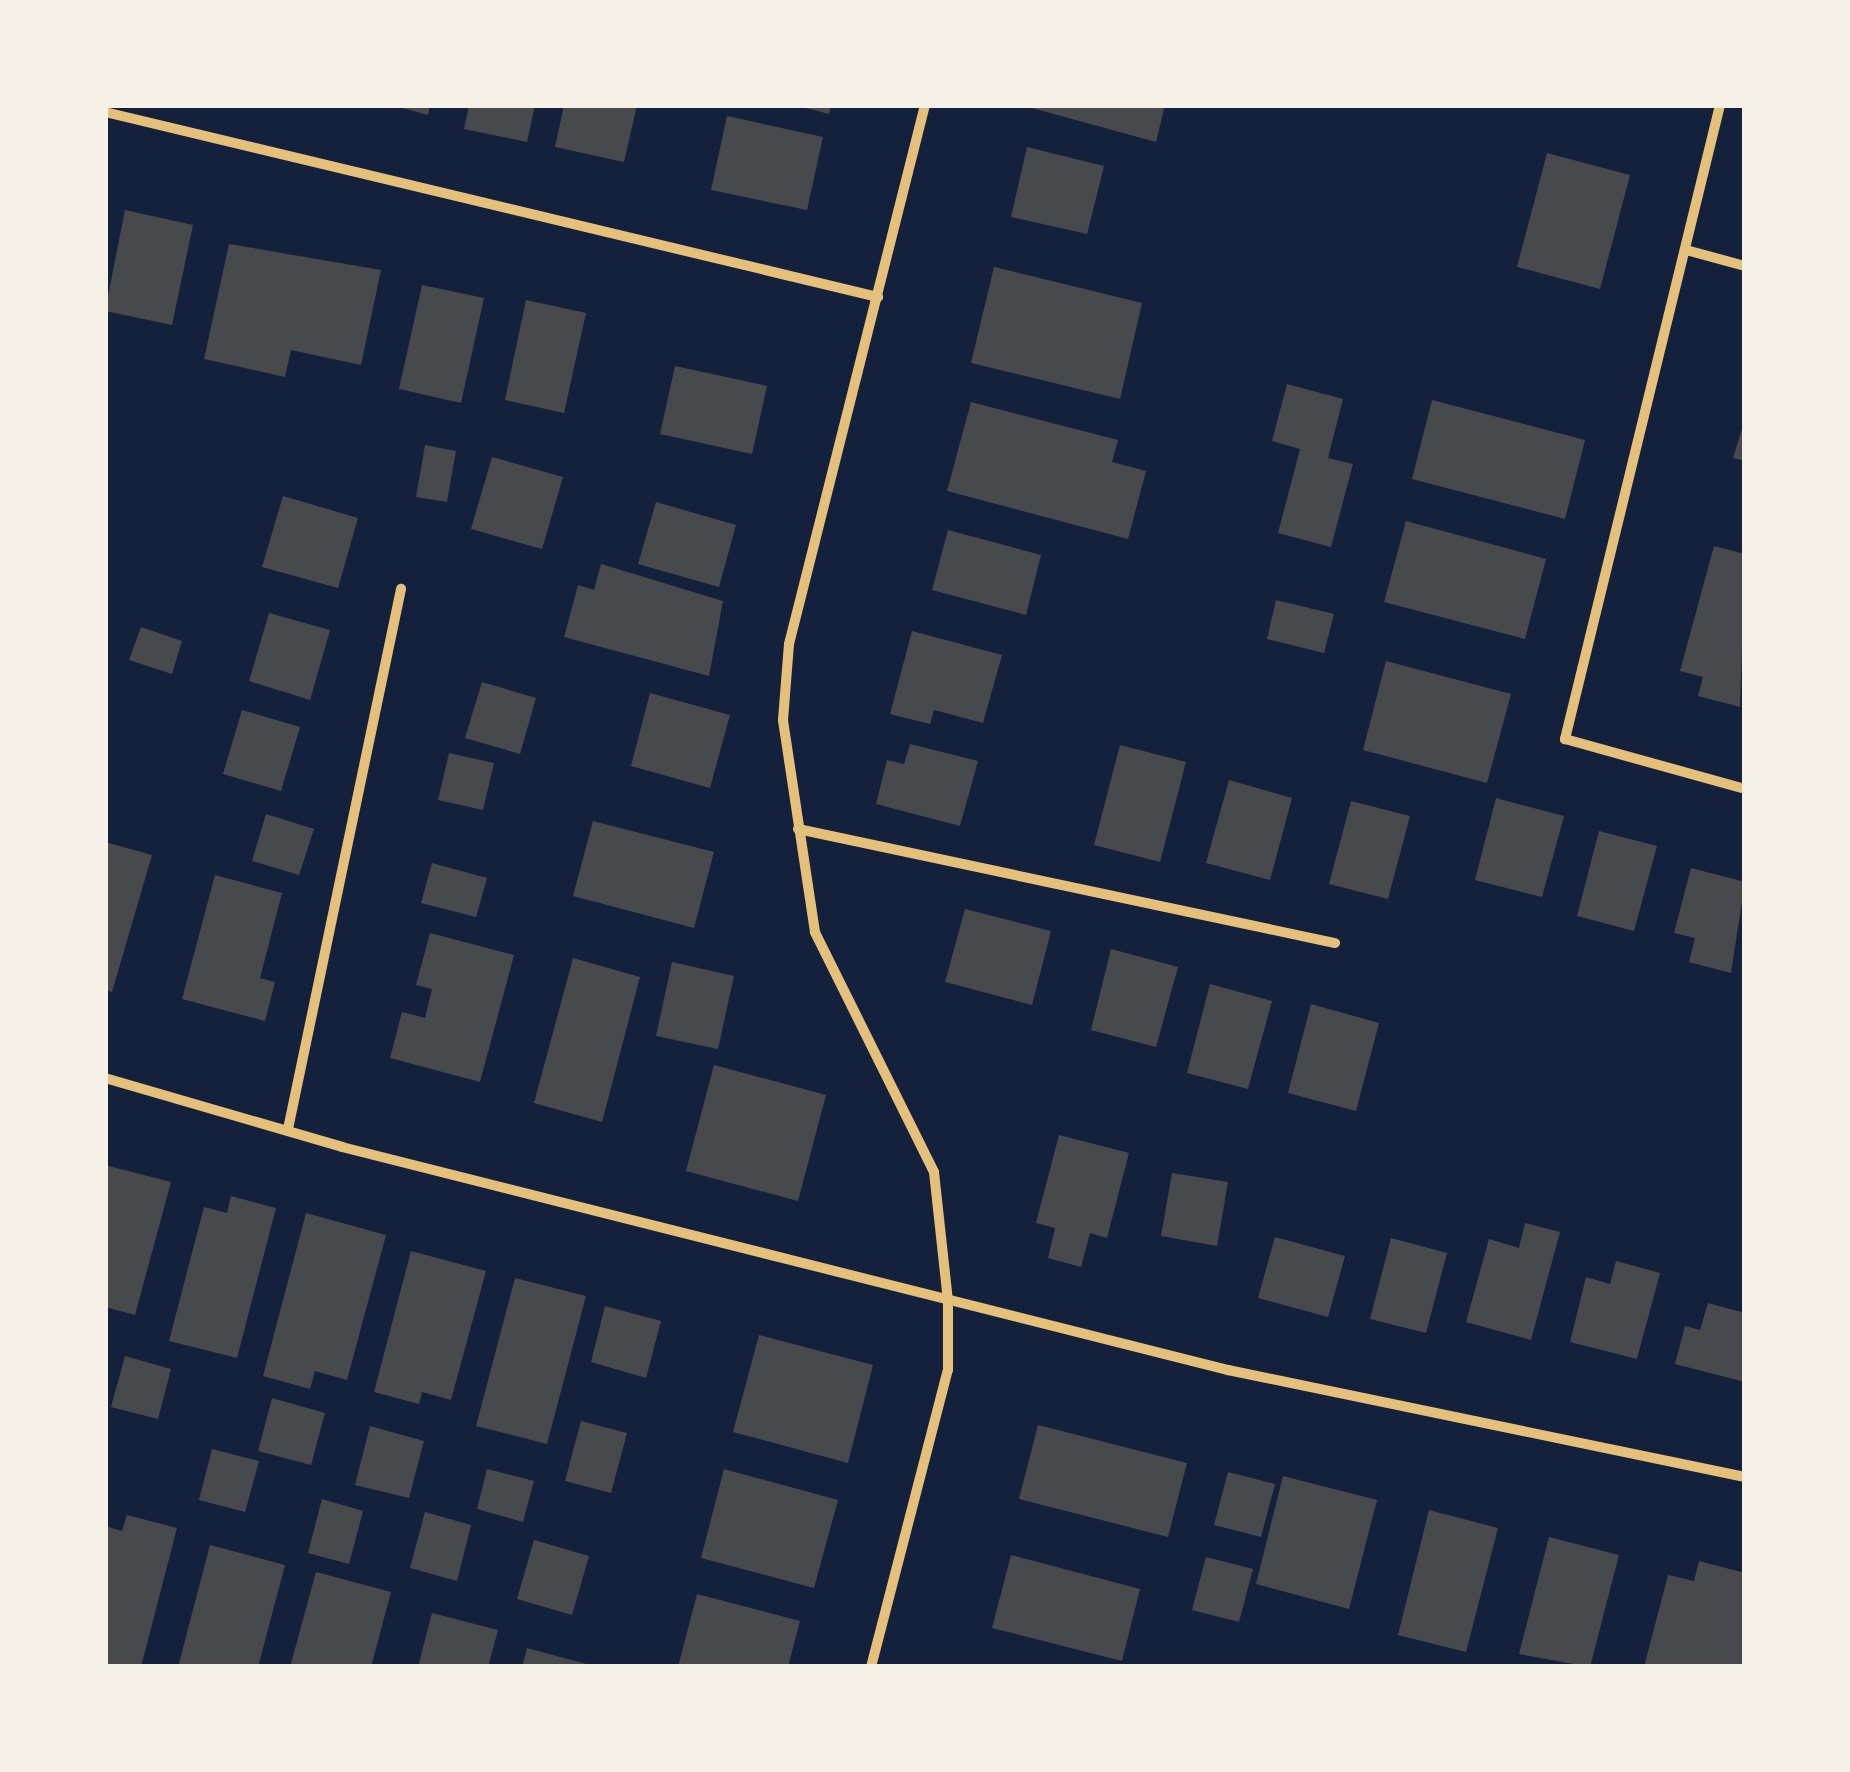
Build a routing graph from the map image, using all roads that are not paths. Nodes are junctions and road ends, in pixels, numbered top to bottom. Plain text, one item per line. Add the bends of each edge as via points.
1 (925, 105) edge
2 (1720, 105) edge
3 (105, 112) edge
4 (1686, 250) junction
5 (1745, 266) edge
6 (878, 298) junction
7 (402, 589) dead end
8 (1745, 789) edge
9 (798, 829) junction
10 (1335, 943) dead end
11 (105, 1078) edge
12 (288, 1129) junction
13 (948, 1300) junction
14 (1745, 1477) edge
15 (871, 1667) edge

1 - 6 street
2 - 4 street
3 - 6 street
4 - 5 street
4 - 8 street via 1565,738
6 - 9 street via 789,644 783,720
7 - 12 street
9 - 10 street
9 - 13 street via 815,932 934,1172
11 - 12 street
12 - 13 street
13 - 14 street via 1228,1370
13 - 15 street via 948,1370

